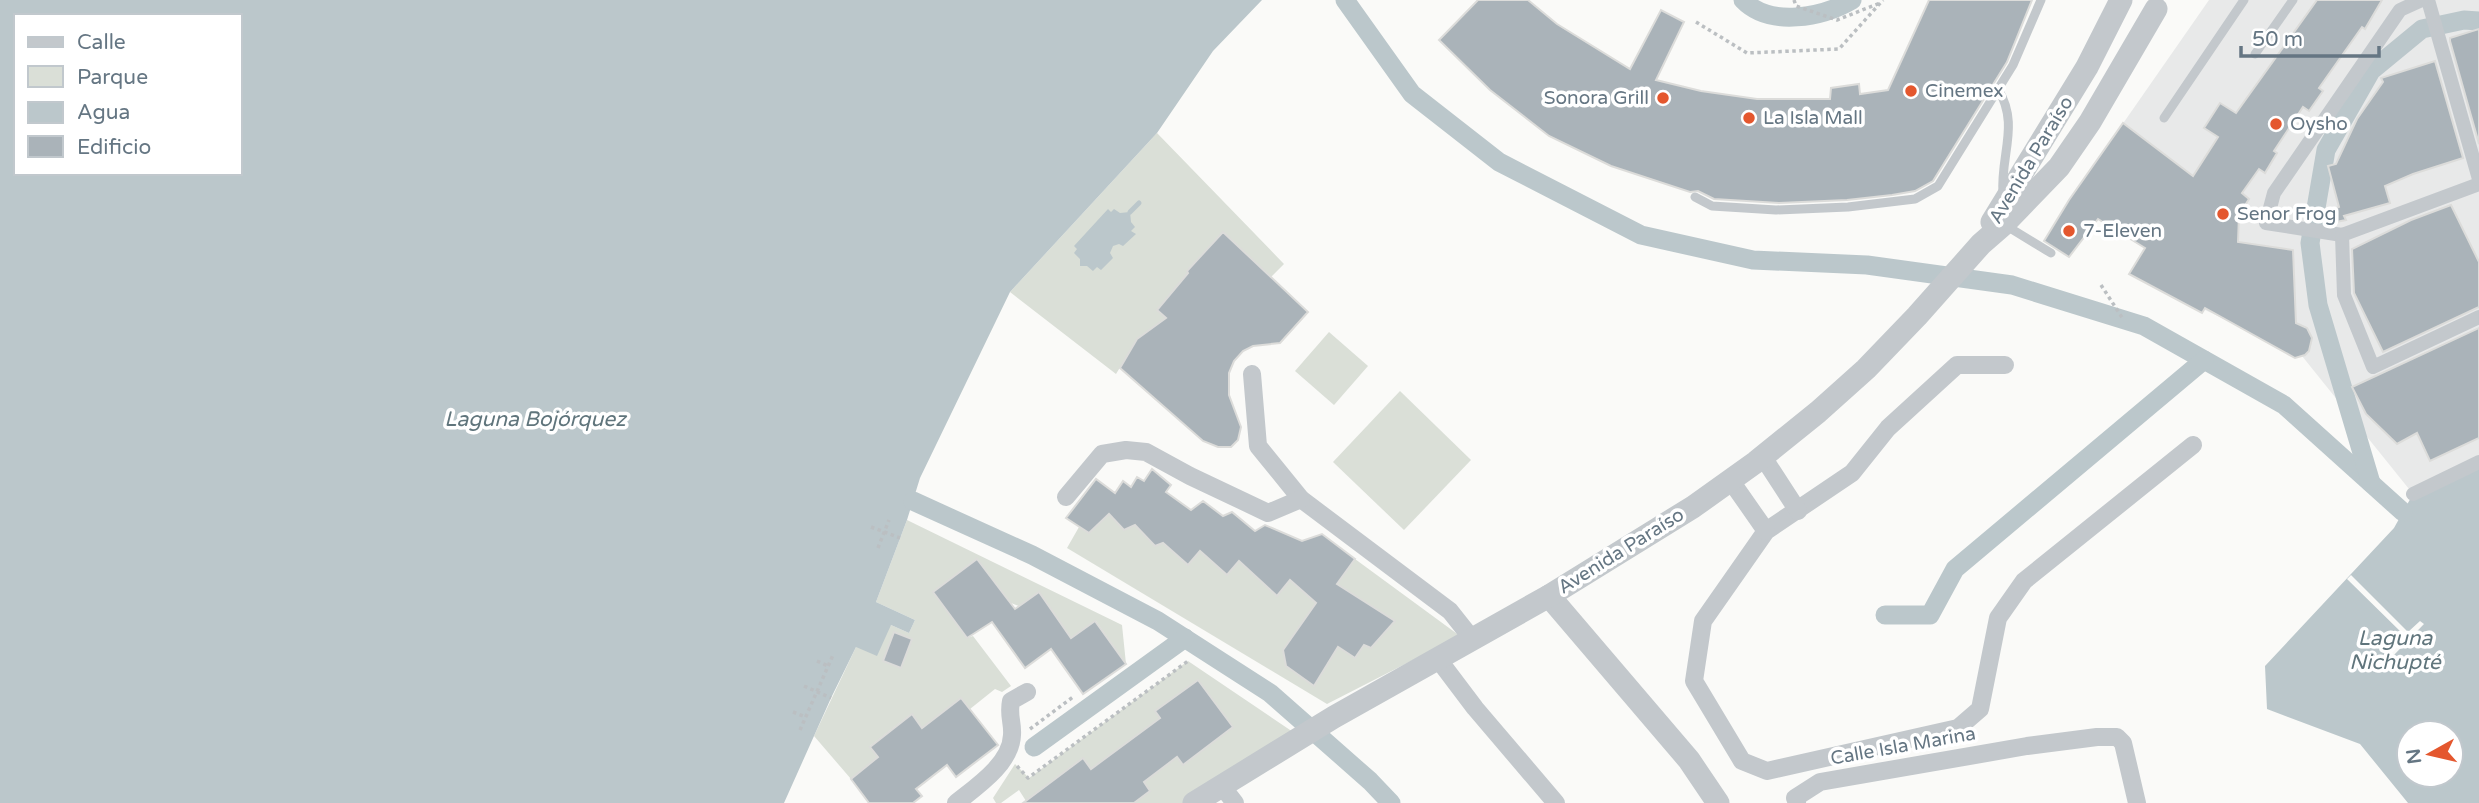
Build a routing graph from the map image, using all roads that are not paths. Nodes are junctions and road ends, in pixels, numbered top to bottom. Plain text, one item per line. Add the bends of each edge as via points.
1 (2041, 0) edge
2 (2121, 0) edge
3 (2244, 0) edge
4 (2293, 0) edge
5 (2427, 3) edge
6 (2156, 9) dead end
7 (2255, 54) dead end
8 (2087, 67) junction
9 (2112, 84) junction
10 (1998, 89) junction
11 (2164, 118) dead end
12 (2479, 182) edge
13 (1695, 197) dead end
14 (2001, 214) junction
15 (2337, 235) junction
16 (2051, 253) dead end
17 (2479, 317) edge
18 (2005, 365) dead end
19 (1252, 374) dead end
20 (2193, 445) dead end
21 (1763, 457) junction
22 (2479, 462) edge
23 (1731, 481) junction
24 (2413, 494) dead end
25 (1066, 498) dead end
26 (1301, 499) junction
27 (1798, 511) junction
28 (1766, 531) junction
29 (1549, 596) junction
30 (1473, 640) junction
31 (1438, 659) junction
32 (1027, 692) dead end
33 (977, 786) junction
34 (1206, 797) edge
35 (1794, 801) edge
36 (956, 803) edge
37 (986, 803) edge
38 (1235, 803) edge
39 (1556, 803) edge
40 (1718, 803) edge
41 (2137, 803) edge

1 - 10 lane
2 - 8 street, Avenida Paraíso
3 - 11 lane
4 - 7 lane
5 - 12 street
5 - 15 street via 2400,10 2274,193 2266,223
6 - 9 street, Avenida Paraíso
8 - 9 street
8 - 14 street, Avenida Paraíso
9 - 14 street, Avenida Paraíso via 2059,167
10 - 13 lane via 1938,186 1916,199 1776,210 1712,206
10 - 14 lane via 2010,123
12 - 15 street
14 - 16 lane
14 - 21 street, Avenida Paraíso via 1917,316 1866,369
15 - 17 street via 2344,295 2373,367
18 - 27 street via 1957,365 1888,428 1852,473
19 - 26 street via 1258,446
20 - 28 street via 2024,581 1998,618 1980,709 1958,728 1767,771 1742,761 1694,681 1703,621
21 - 23 street, Avenida Paraíso
21 - 27 street
22 - 24 street
23 - 28 street
23 - 29 street, Avenida Paraíso
25 - 26 street via 1102,454 1126,450 1146,452 1268,513
26 - 30 street via 1450,611
27 - 28 street
29 - 30 street, Avenida Paraíso
29 - 40 street, Avenida Paraíso via 1689,761
30 - 31 street, Avenida Paraíso
31 - 34 street, Avenida Paraíso via 1290,742
31 - 39 street
32 - 33 street via 1011,701 1012,735 1006,757
33 - 36 street
33 - 37 street
34 - 38 street
35 - 41 street, Calle Isla Marina via 1820,782 2027,746 2117,737 2123,743

